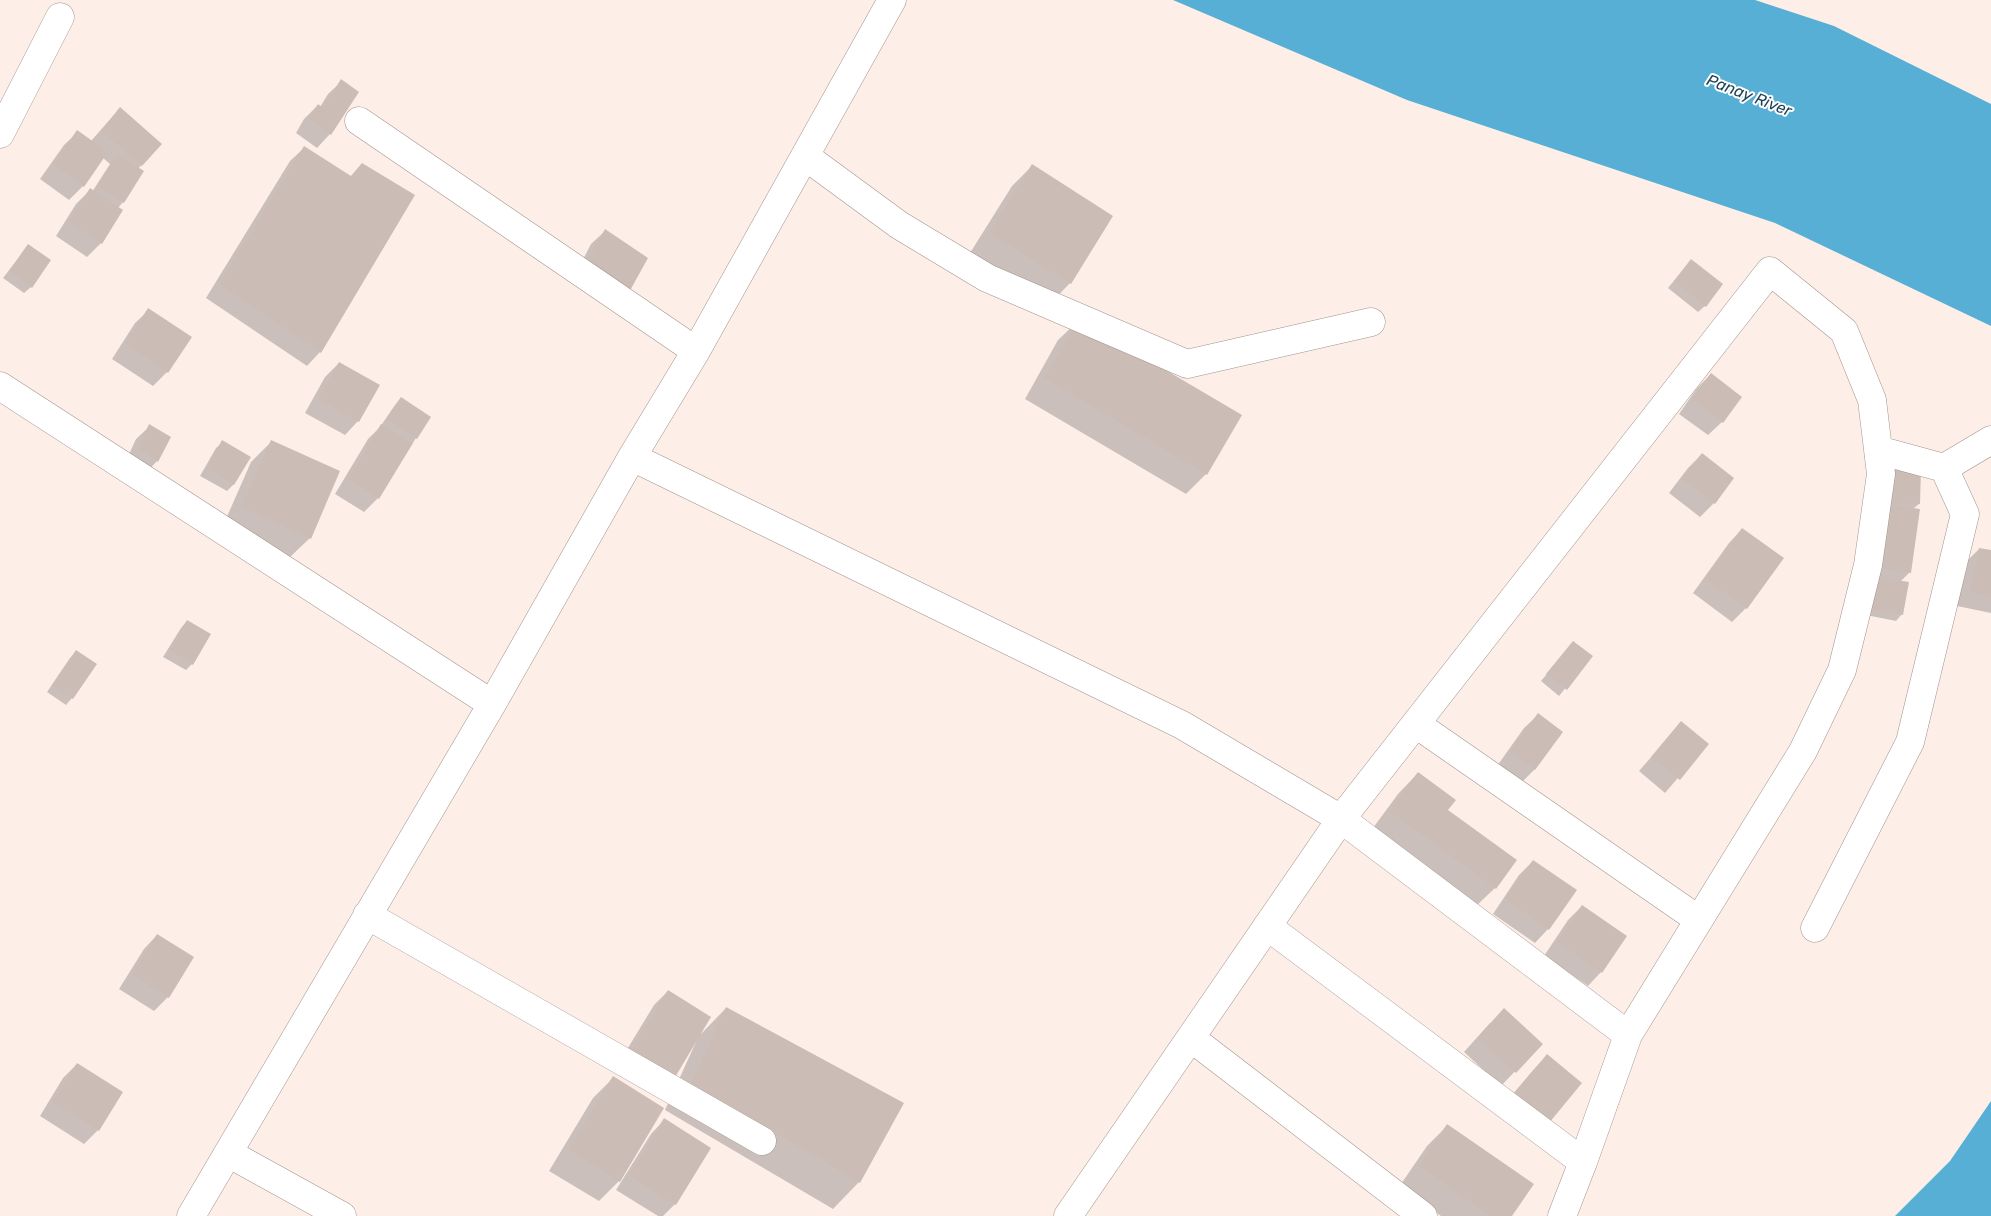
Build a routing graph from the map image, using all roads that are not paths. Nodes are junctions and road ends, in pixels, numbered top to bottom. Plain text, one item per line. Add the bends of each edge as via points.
1 (892, 0) edge
2 (60, 17) dead end
3 (359, 121) dead end
4 (0, 134) edge
5 (805, 156) junction
6 (1371, 322) dead end
7 (696, 351) junction
8 (0, 386) edge
9 (1991, 440) edge
10 (1878, 450) junction
11 (632, 457) junction
12 (1944, 468) junction
13 (492, 704) junction
14 (1416, 724) junction
15 (1341, 819) junction
16 (367, 915) junction
17 (1698, 920) junction
18 (1268, 926) junction
19 (1815, 928) dead end
20 (1628, 1035) junction
21 (1191, 1038) junction
22 (762, 1141) dead end
23 (228, 1153) junction
24 (1583, 1162) junction
25 (191, 1216) edge
26 (342, 1216) edge
27 (1068, 1216) edge
28 (1423, 1216) edge
29 (1562, 1216) edge

1 - 5 street
2 - 4 street
3 - 7 street
5 - 6 street via 899,225 987,278 1187,364
5 - 7 street
7 - 11 street
8 - 13 street
9 - 12 street
10 - 12 street
10 - 14 street via 1872,400 1844,330 1770,271
10 - 17 street via 1881,474 1868,564 1842,670 1803,751
11 - 13 street
11 - 15 street via 1182,725
12 - 19 street via 1966,514 1910,742
13 - 16 street
14 - 15 street
14 - 17 street
15 - 18 street
15 - 20 street
16 - 22 street
16 - 23 street
17 - 20 street
18 - 21 street
18 - 24 street
20 - 24 street
21 - 27 street
21 - 28 street
23 - 25 street
23 - 26 street
24 - 29 street

